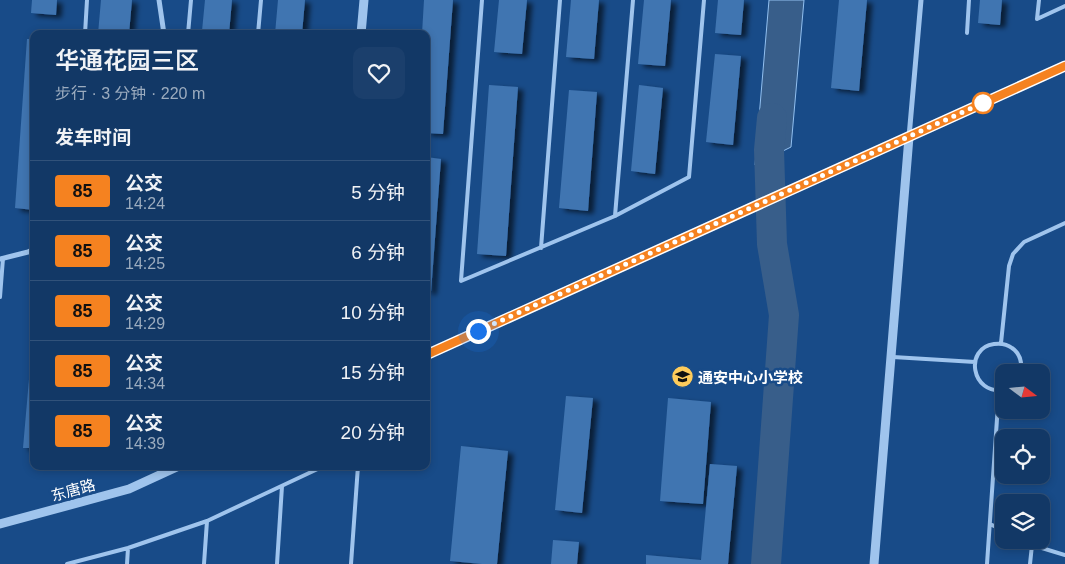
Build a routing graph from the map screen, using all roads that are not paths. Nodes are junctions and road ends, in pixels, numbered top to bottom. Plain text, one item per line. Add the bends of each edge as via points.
1 (87, 0) edge
2 (159, 0) edge
3 (191, 0) edge
4 (261, 0) edge
5 (364, 0) edge
6 (482, 0) edge
7 (560, 0) edge
8 (633, 0) edge
9 (704, 0) edge
10 (921, 0) edge
11 (969, 0) edge
12 (1039, 0) edge
13 (1065, 6) edge
14 (85, 30) edge
15 (163, 30) edge
16 (188, 30) edge
17 (258, 30) edge
18 (361, 30) edge
19 (967, 33) dead end
20 (1065, 66) edge
21 (909, 137) junction
22 (615, 216) junction
23 (1065, 223) edge
24 (541, 248) junction
25 (30, 251) edge
26 (2, 259) edge
27 (0, 297) edge
28 (1001, 343) junction
29 (430, 352) edge
30 (890, 357) junction
31 (975, 362) junction
32 (1022, 364) edge
33 (995, 389) edge
34 (999, 419) edge
35 (170, 470) edge
36 (316, 470) edge
37 (358, 470) edge
38 (282, 486) junction
39 (208, 521) junction
40 (0, 524) edge
41 (990, 524) junction
42 (995, 526) edge
43 (128, 548) junction
44 (1032, 549) edge
45 (1045, 549) edge
46 (1065, 555) edge
47 (67, 564) edge
48 (127, 564) edge
49 (204, 564) edge
50 (277, 564) edge
51 (350, 564) edge
52 (874, 564) edge
53 (987, 564) edge
54 (1030, 564) edge

1 - 14 lane
2 - 15 street
3 - 16 lane
4 - 17 lane
5 - 18 street
6 - 24 lane via 461,281
7 - 24 lane
8 - 22 lane
9 - 22 lane via 689,177
10 - 21 street
11 - 19 lane
12 - 13 lane via 1037,19
20 - 21 street
21 - 29 street
21 - 30 street
22 - 24 lane
23 - 28 lane via 1024,242 1013,254 1008,266
25 - 26 street
26 - 27 lane
28 - 31 lane via 984,348
28 - 32 lane via 1015,350
30 - 31 lane
30 - 52 street
31 - 33 lane via 978,379 984,386
34 - 41 lane
35 - 40 street, 东唐路 via 128,489
36 - 38 lane
37 - 51 lane
38 - 39 lane
38 - 50 lane
39 - 43 lane
39 - 49 lane
41 - 42 lane
41 - 53 lane
43 - 47 lane
43 - 48 lane
44 - 54 lane
45 - 46 lane

